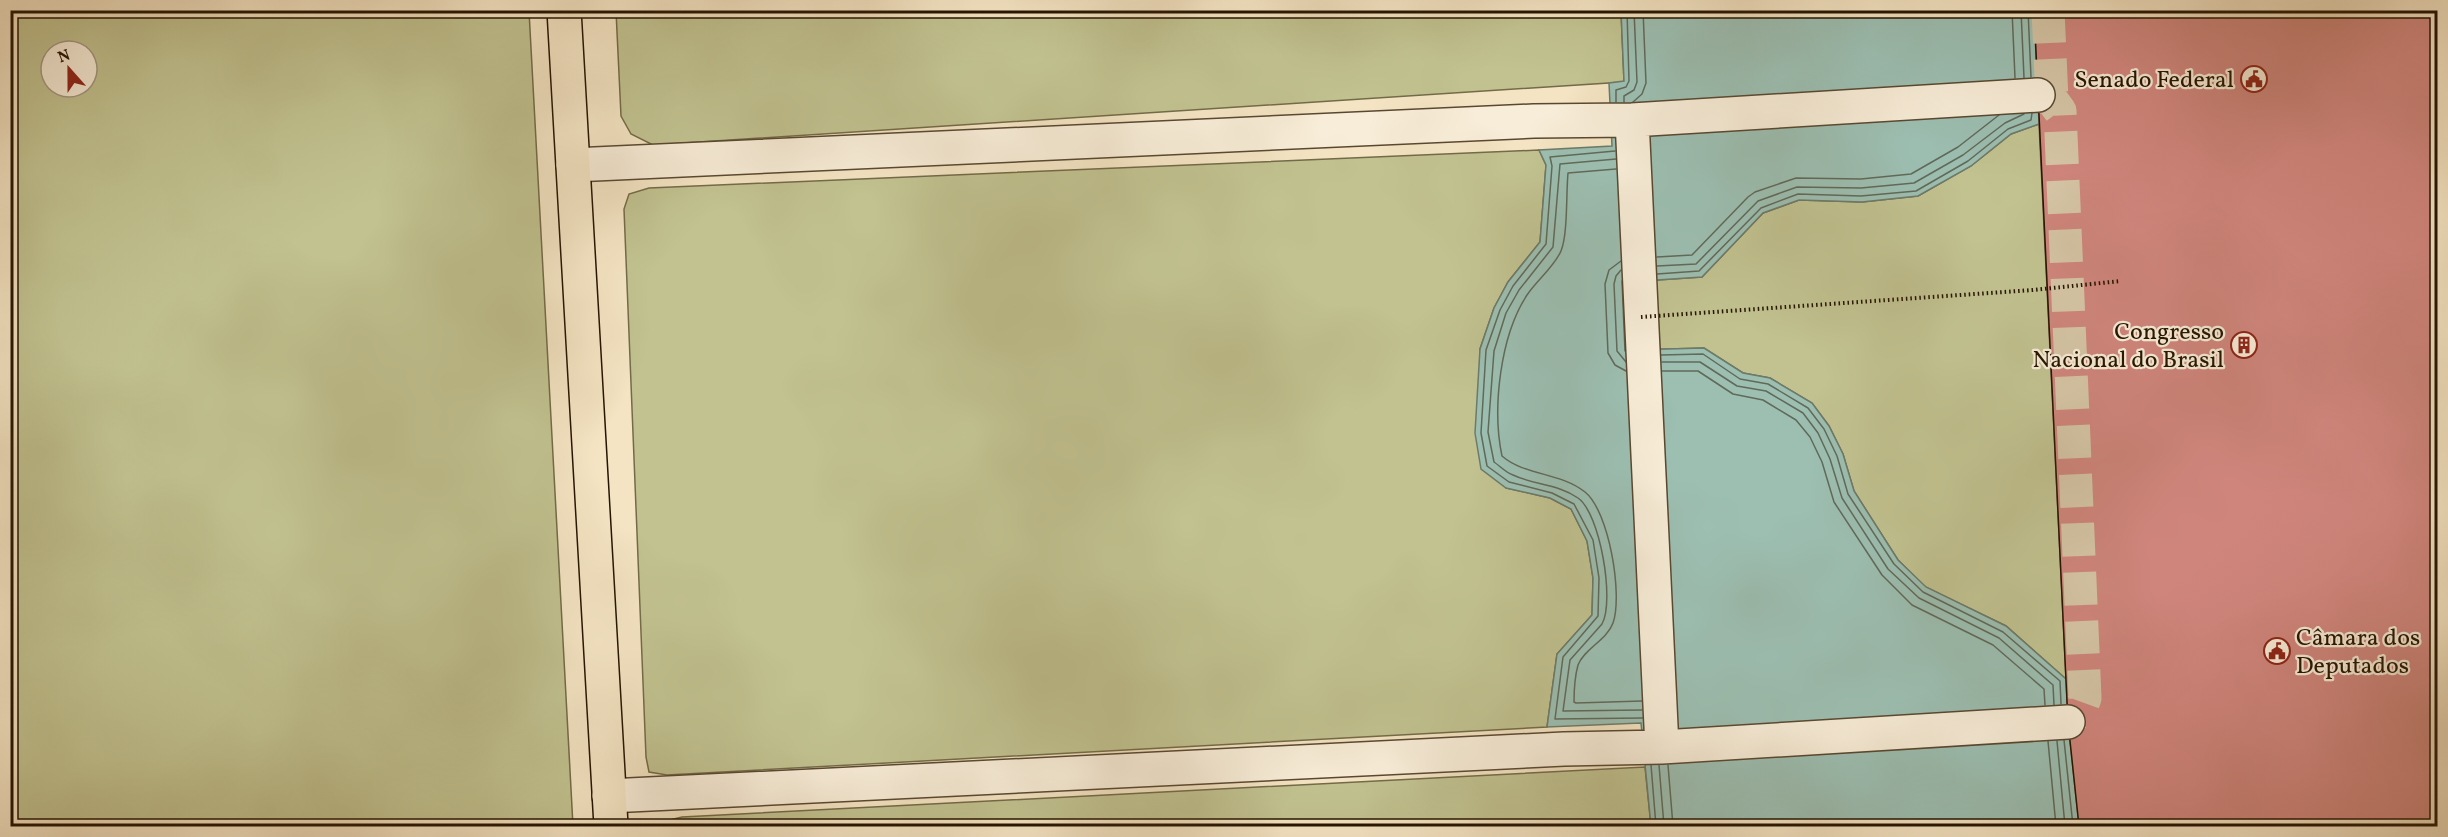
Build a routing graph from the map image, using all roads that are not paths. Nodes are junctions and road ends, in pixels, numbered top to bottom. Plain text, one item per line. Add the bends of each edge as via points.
1 (564, 10) edge
2 (2038, 95) tunnel mouth
3 (1632, 120) junction
4 (573, 165) junction
5 (2068, 722) dead end
6 (1662, 747) junction
7 (610, 811) edge

1 - 4 highway
2 - 3 lane
3 - 4 lane via 1534,121
3 - 6 lane
4 - 7 highway
5 - 6 lane
6 - 7 lane via 1564,749

